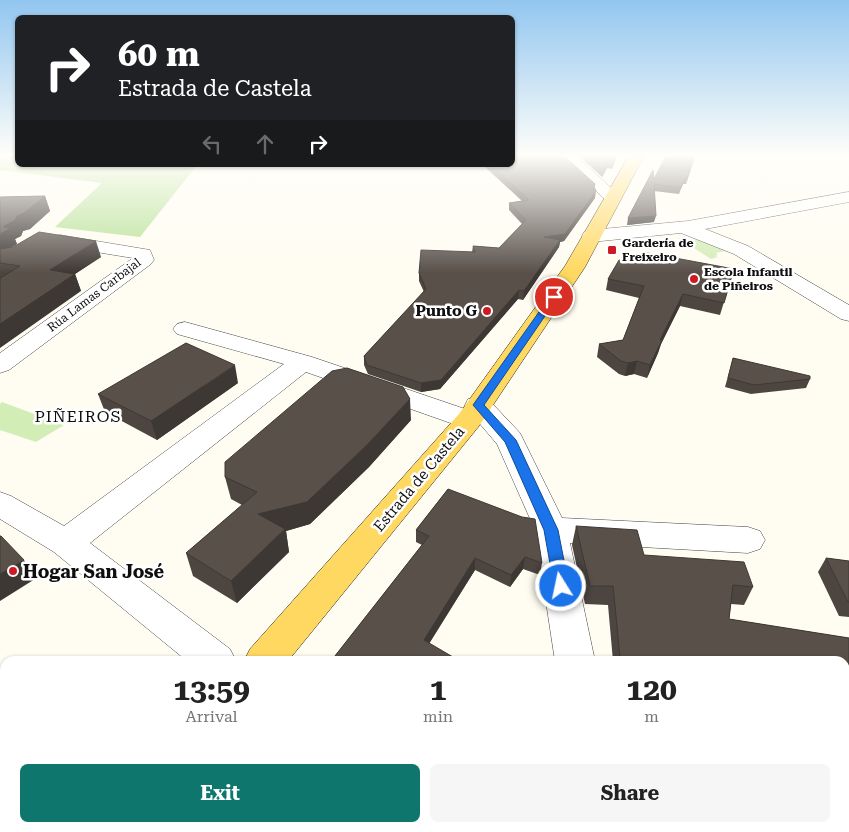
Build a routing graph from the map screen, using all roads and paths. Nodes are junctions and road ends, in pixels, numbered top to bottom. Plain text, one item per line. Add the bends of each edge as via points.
1 (611, 195) edge
2 (849, 196) edge
3 (614, 197) joint
4 (683, 228) junction
5 (591, 236) junction
6 (38, 237) edge
7 (849, 314) edge
8 (185, 329) dead end
9 (303, 362) junction
10 (0, 365) edge
11 (474, 413) junction
12 (0, 504) edge
13 (551, 530) junction
14 (748, 540) dead end
15 (66, 543) junction
16 (210, 656) edge
17 (268, 656) edge
18 (574, 656) edge

1 - 3 street
2 - 4 street
3 - 5 main road, Estrada de Castela
4 - 5 street
4 - 7 street via 741,250
5 - 11 main road, Estrada de Castela via 575,267
6 - 10 street, Rúa Lamas Carbajal via 143,254 144,260
8 - 9 street
9 - 11 street
9 - 15 street
11 - 13 street via 510,440
11 - 17 main road, Estrada de Castela
12 - 15 street
13 - 14 street
13 - 18 street
15 - 16 street

